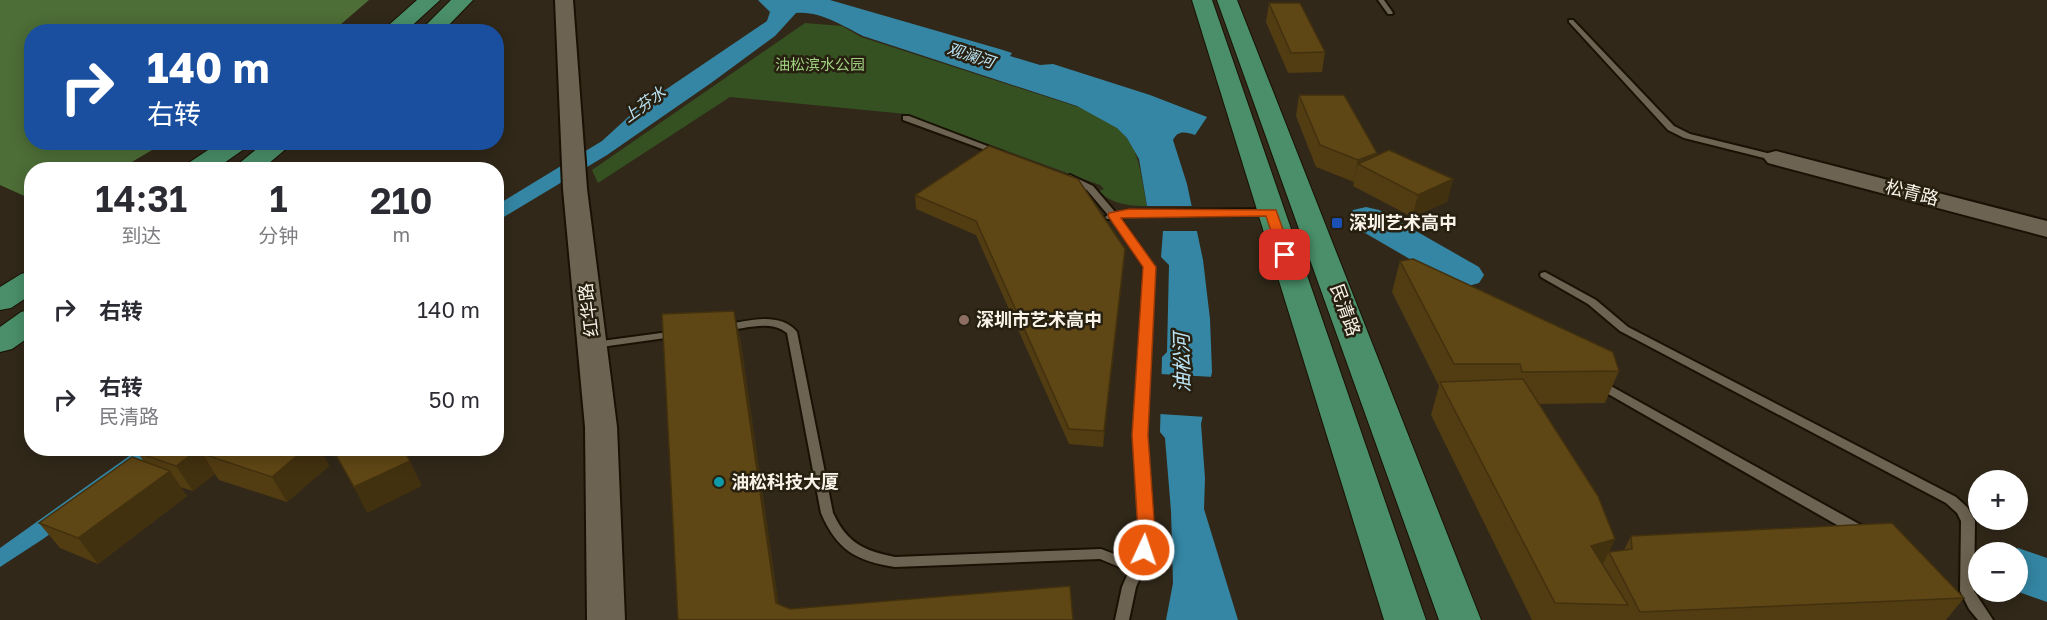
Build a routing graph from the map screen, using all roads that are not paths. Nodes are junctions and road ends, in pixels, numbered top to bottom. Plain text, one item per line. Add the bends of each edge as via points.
1 (430, 0) edge
2 (463, 0) edge
3 (564, 0) edge
4 (1202, 0) edge
5 (1227, 0) edge
6 (1382, 0) edge
7 (1390, 13) dead end
8 (1571, 21) dead end
9 (401, 24) edge
10 (438, 24) edge
11 (906, 118) dead end
12 (226, 150) edge
13 (271, 150) edge
14 (1006, 155) edge
15 (1776, 158) joint
16 (208, 162) edge
17 (255, 162) edge
18 (1062, 176) edge
19 (1271, 212) junction
20 (1110, 217) junction
21 (2047, 229) edge
22 (1545, 275) dead end
23 (24, 285) edge
24 (0, 301) edge
25 (24, 325) edge
26 (710, 330) edge
27 (687, 333) edge
28 (0, 342) edge
29 (594, 345) junction
30 (1589, 377) edge
31 (1874, 542) edge
32 (1137, 568) junction
33 (606, 620) edge
34 (1122, 620) edge
35 (1405, 620) edge
36 (1460, 620) edge
37 (1986, 620) edge

1 - 9 main road
2 - 10 main road
3 - 29 street, 红华路 via 575,189
4 - 19 main road
5 - 36 main road, 民清路
6 - 7 lane
8 - 15 lane via 1671,128 1687,136
11 - 14 lane
12 - 16 main road
13 - 17 main road
15 - 21 street, 松青路
18 - 20 lane via 1090,188
19 - 20 lane via 1129,213
19 - 35 main road
20 - 32 lane via 1149,267 1140,435 1147,532
22 - 37 lane via 1592,302 1624,329 1951,500 1968,521 1967,591
23 - 24 main road
25 - 28 main road
26 - 32 lane via 774,323 787,326 792,332 827,513 834,532 850,547 871,558 896,562 1101,554
27 - 29 lane
29 - 33 street, 红华路 via 605,498
30 - 31 lane via 1846,522
32 - 34 lane

